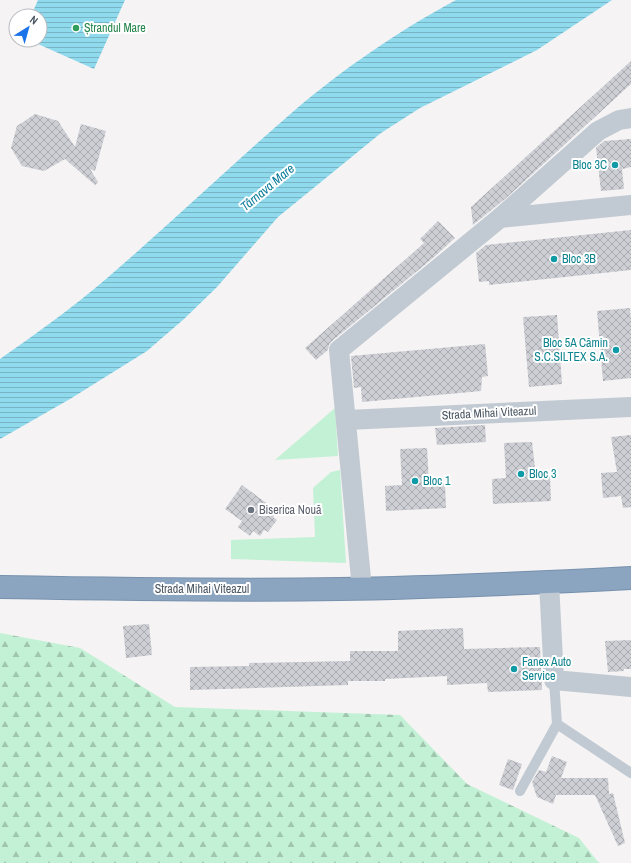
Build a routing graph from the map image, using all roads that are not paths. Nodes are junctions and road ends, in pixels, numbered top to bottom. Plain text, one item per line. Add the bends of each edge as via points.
1 (631, 118) edge
2 (631, 205) edge
3 (500, 218) junction
4 (631, 407) edge
5 (347, 420) junction
6 (631, 578) edge
7 (549, 582) junction
8 (0, 587) edge
9 (362, 589) junction
10 (554, 680) junction
11 (631, 687) edge
12 (557, 724) junction
13 (631, 773) edge
14 (520, 791) dead end

1 - 3 street via 619,120 598,131
2 - 3 street
3 - 5 street via 340,350
4 - 5 street, Strada Mihai Viteazul
5 - 9 street
6 - 7 highway, Strada Mihai Viteazul
7 - 9 highway, Strada Mihai Viteazul
7 - 10 street
8 - 9 highway, Strada Mihai Viteazul
10 - 11 street
10 - 12 lane
12 - 13 lane
12 - 14 lane

